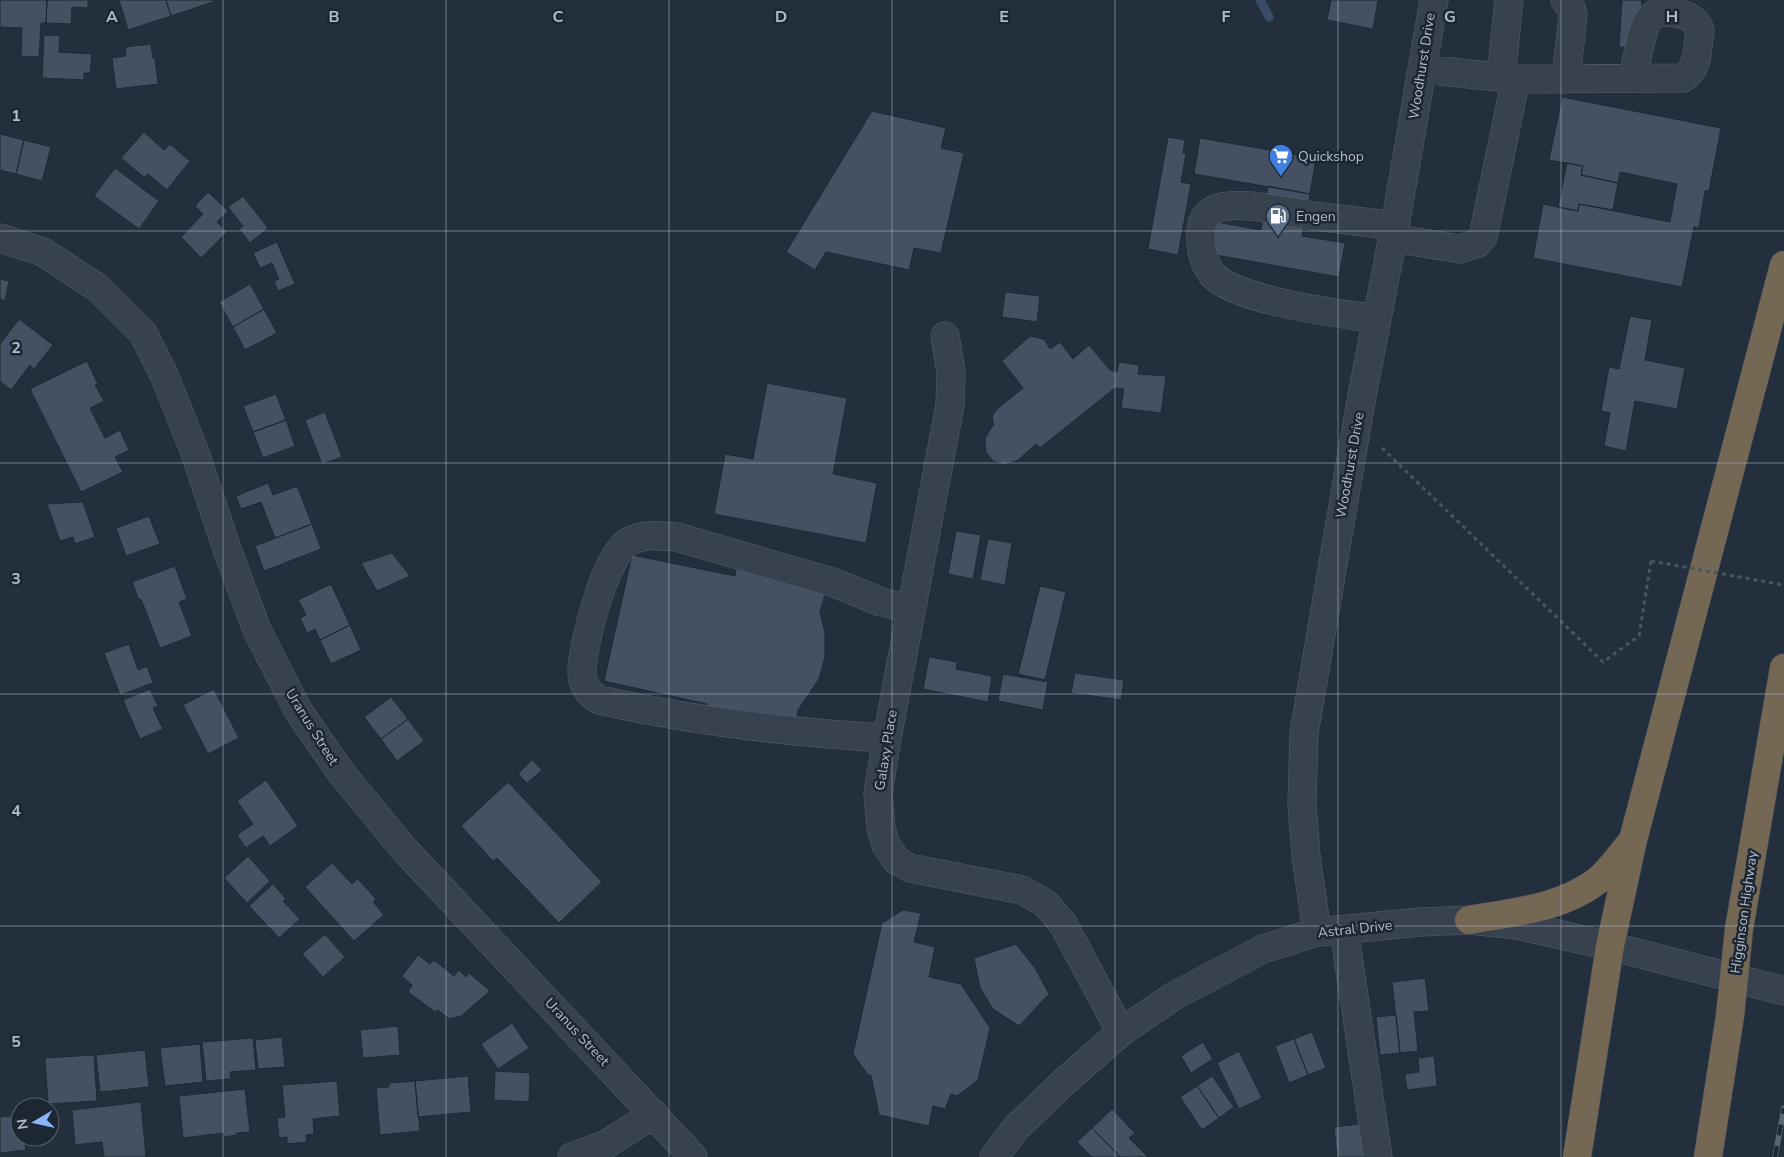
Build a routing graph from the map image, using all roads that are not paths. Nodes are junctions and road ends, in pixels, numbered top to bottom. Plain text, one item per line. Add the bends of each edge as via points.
1 (1434, 0) edge
2 (1509, 0) edge
3 (1566, 0) edge
4 (1423, 69) junction
5 (1508, 78) junction
6 (1566, 78) junction
7 (1634, 78) dead end
8 (1394, 232) junction
9 (0, 238) edge
10 (1784, 265) edge
11 (1376, 319) junction
12 (945, 336) dead end
13 (911, 609) junction
14 (1784, 668) edge
15 (887, 738) junction
16 (1633, 840) junction
17 (1469, 920) junction
18 (1344, 930) junction
19 (1317, 932) junction
20 (1610, 946) junction
21 (1784, 991) edge
22 (1121, 1032) junction
23 (654, 1114) junction
24 (572, 1157) edge
25 (693, 1157) edge
26 (994, 1157) edge
27 (1378, 1157) edge
28 (1577, 1157) edge
29 (1708, 1157) edge

1 - 4 street, Woodhurst Drive
2 - 5 street
3 - 6 street via 1573,15
4 - 5 street
4 - 8 street, Woodhurst Drive
5 - 6 street
5 - 8 street via 1483,237 1478,243 1460,248
6 - 7 street
8 - 11 street, Woodhurst Drive
8 - 11 street via 1254,206 1219,208 1210,212 1201,223 1200,246 1207,266 1229,287 1282,302
9 - 23 street, Uranus Street via 42,252 98,288 143,333 165,377 190,441 257,630 299,712 342,774 404,849
10 - 16 highway
11 - 19 street, Woodhurst Drive via 1304,733 1302,804
12 - 13 street, Galaxy Place via 950,405
13 - 15 street, Galaxy Place
13 - 15 street via 677,537 652,535 627,542 619,551 605,576 588,634 582,673 585,685 599,700 793,732
14 - 29 highway, Higginson Highway, bridge via 1739,929 1730,1016
15 - 22 street, Galaxy Place via 878,793 886,845 896,860 928,873 1022,890 1045,903 1063,924
16 - 17 highway via 1599,880 1570,898 1548,906
16 - 20 highway
17 - 18 street, Astral Drive
17 - 20 street, Astral Drive via 1517,925
18 - 19 street, Astral Drive
18 - 27 street
19 - 22 street, Astral Drive via 1263,949 1174,996
20 - 21 street, Astral Drive
20 - 28 highway
22 - 26 street, Astral Drive via 1016,1128
23 - 24 street via 605,1145
23 - 25 street, Uranus Street

